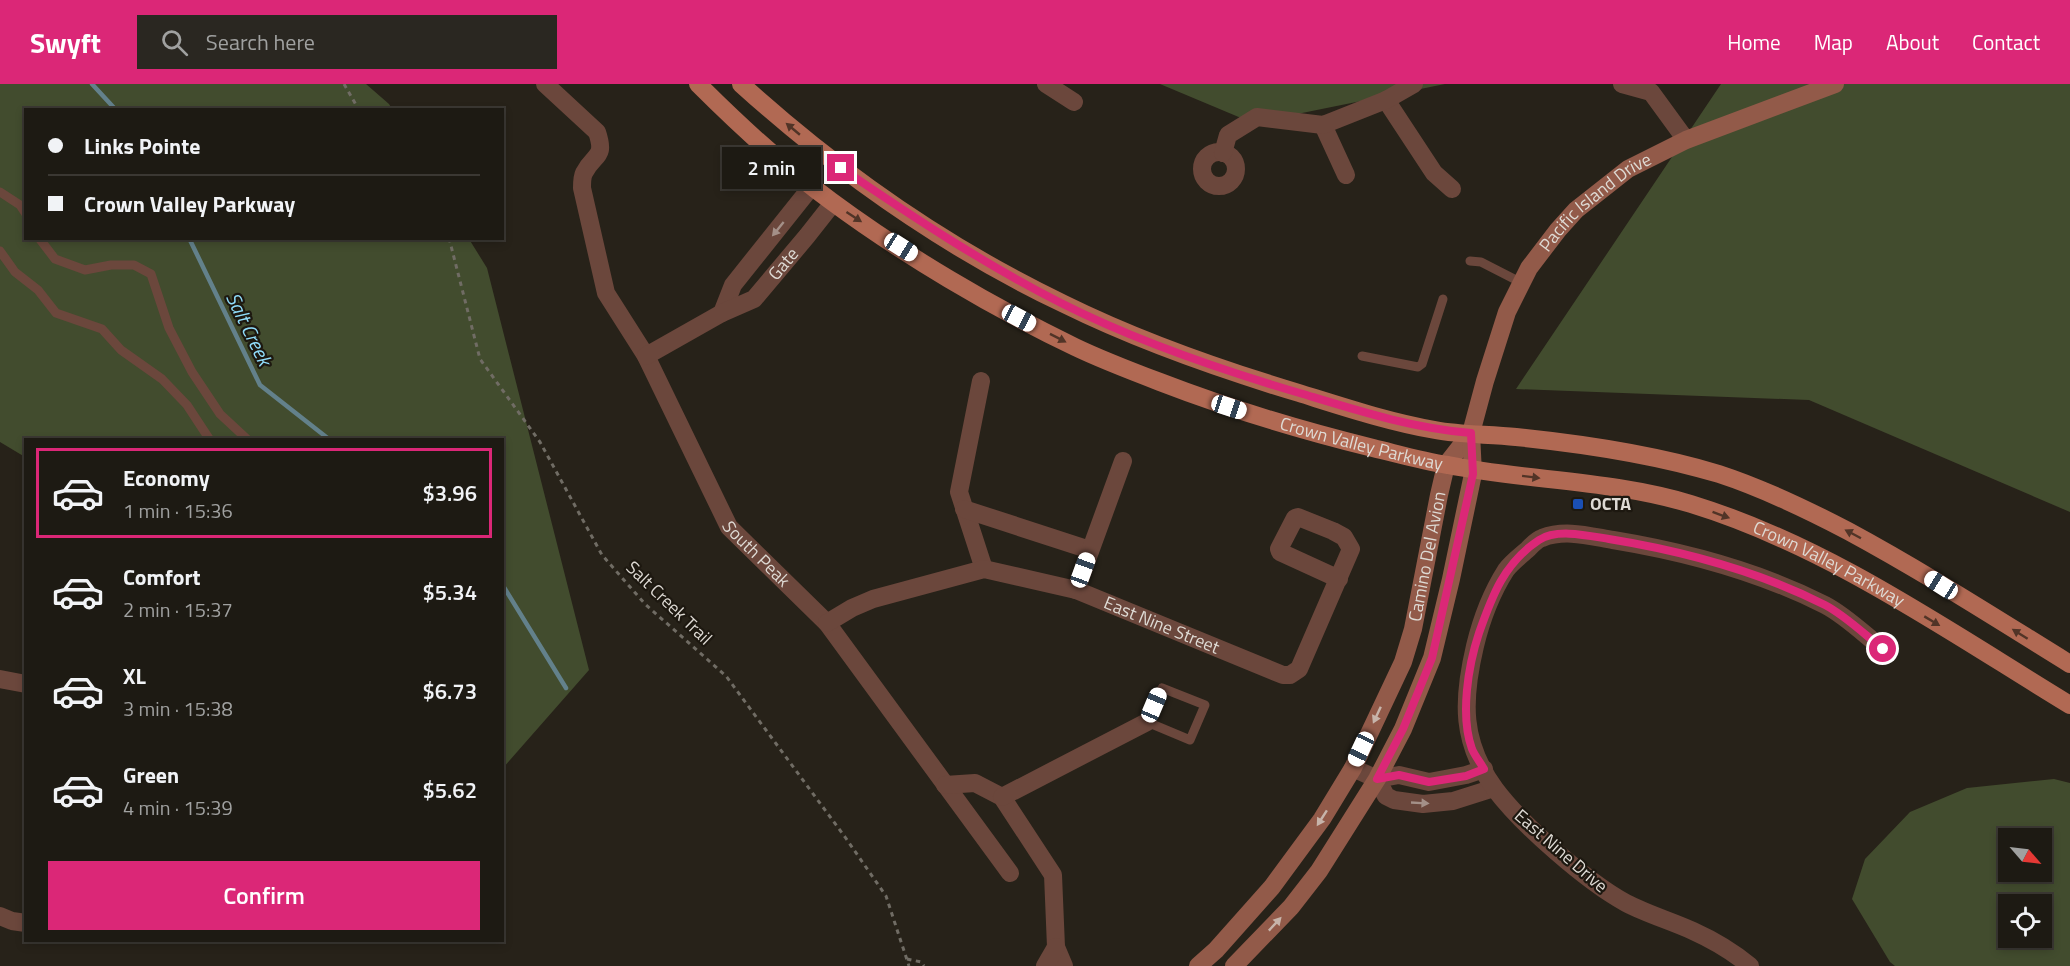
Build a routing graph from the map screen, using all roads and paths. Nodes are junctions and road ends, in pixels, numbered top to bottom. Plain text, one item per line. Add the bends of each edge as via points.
1 (344, 84) edge
2 (544, 84) edge
3 (698, 84) edge
4 (741, 84) edge
5 (1046, 84) edge
6 (1414, 84) edge
7 (1622, 84) edge
8 (1835, 84) edge
9 (1386, 100) junction
10 (1074, 102) dead end
11 (358, 108) edge
12 (1323, 125) junction
13 (1686, 140) junction
14 (1223, 153) dead end
15 (1346, 176) dead end
16 (812, 186) junction
17 (1452, 189) dead end
18 (0, 192) edge
19 (833, 202) junction
20 (24, 211) edge
21 (41, 240) edge
22 (450, 240) edge
23 (0, 251) edge
24 (752, 261) junction
25 (1470, 261) dead end
26 (773, 277) junction
27 (1522, 283) junction
28 (1443, 298) dead end
29 (722, 313) junction
30 (646, 356) junction
31 (1362, 356) dead end
32 (981, 381) dead end
33 (1471, 433) junction
34 (209, 438) edge
35 (246, 438) edge
36 (1123, 461) dead end
37 (1446, 465) junction
38 (1473, 469) junction
39 (964, 509) junction
40 (1090, 550) junction
41 (984, 569) junction
42 (1339, 579) dead end
43 (1076, 590) junction
44 (827, 623) junction
45 (1883, 649) dead end
46 (2070, 664) edge
47 (0, 679) edge
48 (24, 684) edge
49 (2070, 705) edge
50 (1147, 722) junction
51 (1353, 768) junction
52 (1484, 769) junction
53 (1448, 778) junction
54 (1377, 779) junction
55 (945, 784) junction
56 (1494, 788) junction
57 (1002, 797) junction
58 (1453, 801) junction
59 (1010, 873) dead end
60 (0, 916) edge
61 (24, 923) edge
62 (1056, 947) junction
63 (907, 959) junction
64 (909, 966) edge
65 (924, 966) edge
66 (1045, 966) edge
67 (1064, 966) edge
68 (1198, 966) edge
69 (1234, 966) edge
70 (1750, 966) edge

1 - 11 path
2 - 30 street, South Peak via 597,132 600,153 583,174 582,188 606,293
3 - 16 main road, Crown Valley Parkway
33 -> 4 main road, Crown Valley Parkway via 1437,430 1360,413 1150,342 1063,304 970,253 879,194 841,168
5 - 10 street
6 - 9 street
7 - 13 street via 1651,92
8 - 13 main road, Pacific Island Drive
9 - 12 street
9 - 17 street via 1434,173
12 - 14 street via 1257,117 1228,135
12 - 15 street
13 - 27 main road, Pacific Island Drive via 1628,169 1576,210 1529,268
16 - 19 main road, Crown Valley Parkway
16 -> 24 street, Gate
18 - 20 lane
19 - 26 street, Gate
19 -> 37 main road, Crown Valley Parkway via 1000,308 1077,348 1208,400 1291,427
21 - 35 lane via 55,259 85,270 134,265 151,274 170,328 192,372 220,414
22 - 63 path, Salt Creek Trail via 480,359 540,442 602,555 645,604 726,676 886,896
23 - 34 lane via 56,313 102,329 121,350 162,379 187,405
24 - 26 street
24 - 29 street, Gate via 733,285
25 - 27 lane
26 - 29 street, Gate via 754,299
27 - 33 main road, Pacific Island Drive via 1508,312
28 - 31 lane via 1418,367
29 - 30 street, Gate
30 - 44 street, South Peak via 729,527
32 - 39 street via 959,492
33 - 37 main road, Camino Del Avion
33 - 38 main road, Camino Del Avion
46 -> 33 main road, Crown Valley Parkway via 1880,548 1783,498 1722,475 1644,455
36 - 40 street
37 - 38 main road, Crown Valley Parkway
37 -> 51 main road, Camino Del Avion via 1403,662
38 -> 49 main road, Crown Valley Parkway via 1654,495 1756,528 1864,580
38 - 54 main road, Camino Del Avion via 1432,658
39 - 40 street
39 - 41 street
40 - 43 street
41 - 43 street, East Nine Street
41 - 44 street, East Nine Street via 873,599
42 - 43 street, East Nine Street via 1299,669 1290,675
44 - 55 street, South Peak
45 - 52 street, East Nine Drive via 1828,607 1740,571 1663,548 1571,532 1540,538 1507,568 1489,603 1476,642 1467,681 1466,715 1472,749
47 - 48 street
50 - 50 lane via 1190,740 1205,705 1162,688
50 - 57 street
51 - 54 street
51 -> 68 main road, Camino Del Avion via 1322,819 1272,886
52 - 53 street
52 - 56 street, East Nine Drive
53 - 54 street via 1429,782 1399,775
53 - 58 street
54 -> 58 street via 1386,796 1394,800 1423,804
69 -> 54 main road, Camino Del Avion via 1319,872
55 - 57 street via 975,783
55 - 59 street, South Peak
56 - 58 street
56 - 70 street, East Nine Drive via 1549,844 1603,889 1695,932
57 - 62 street via 1053,875
60 - 61 street
62 - 66 street
62 - 67 street
63 - 64 path, Salt Creek Trail
63 - 65 path

